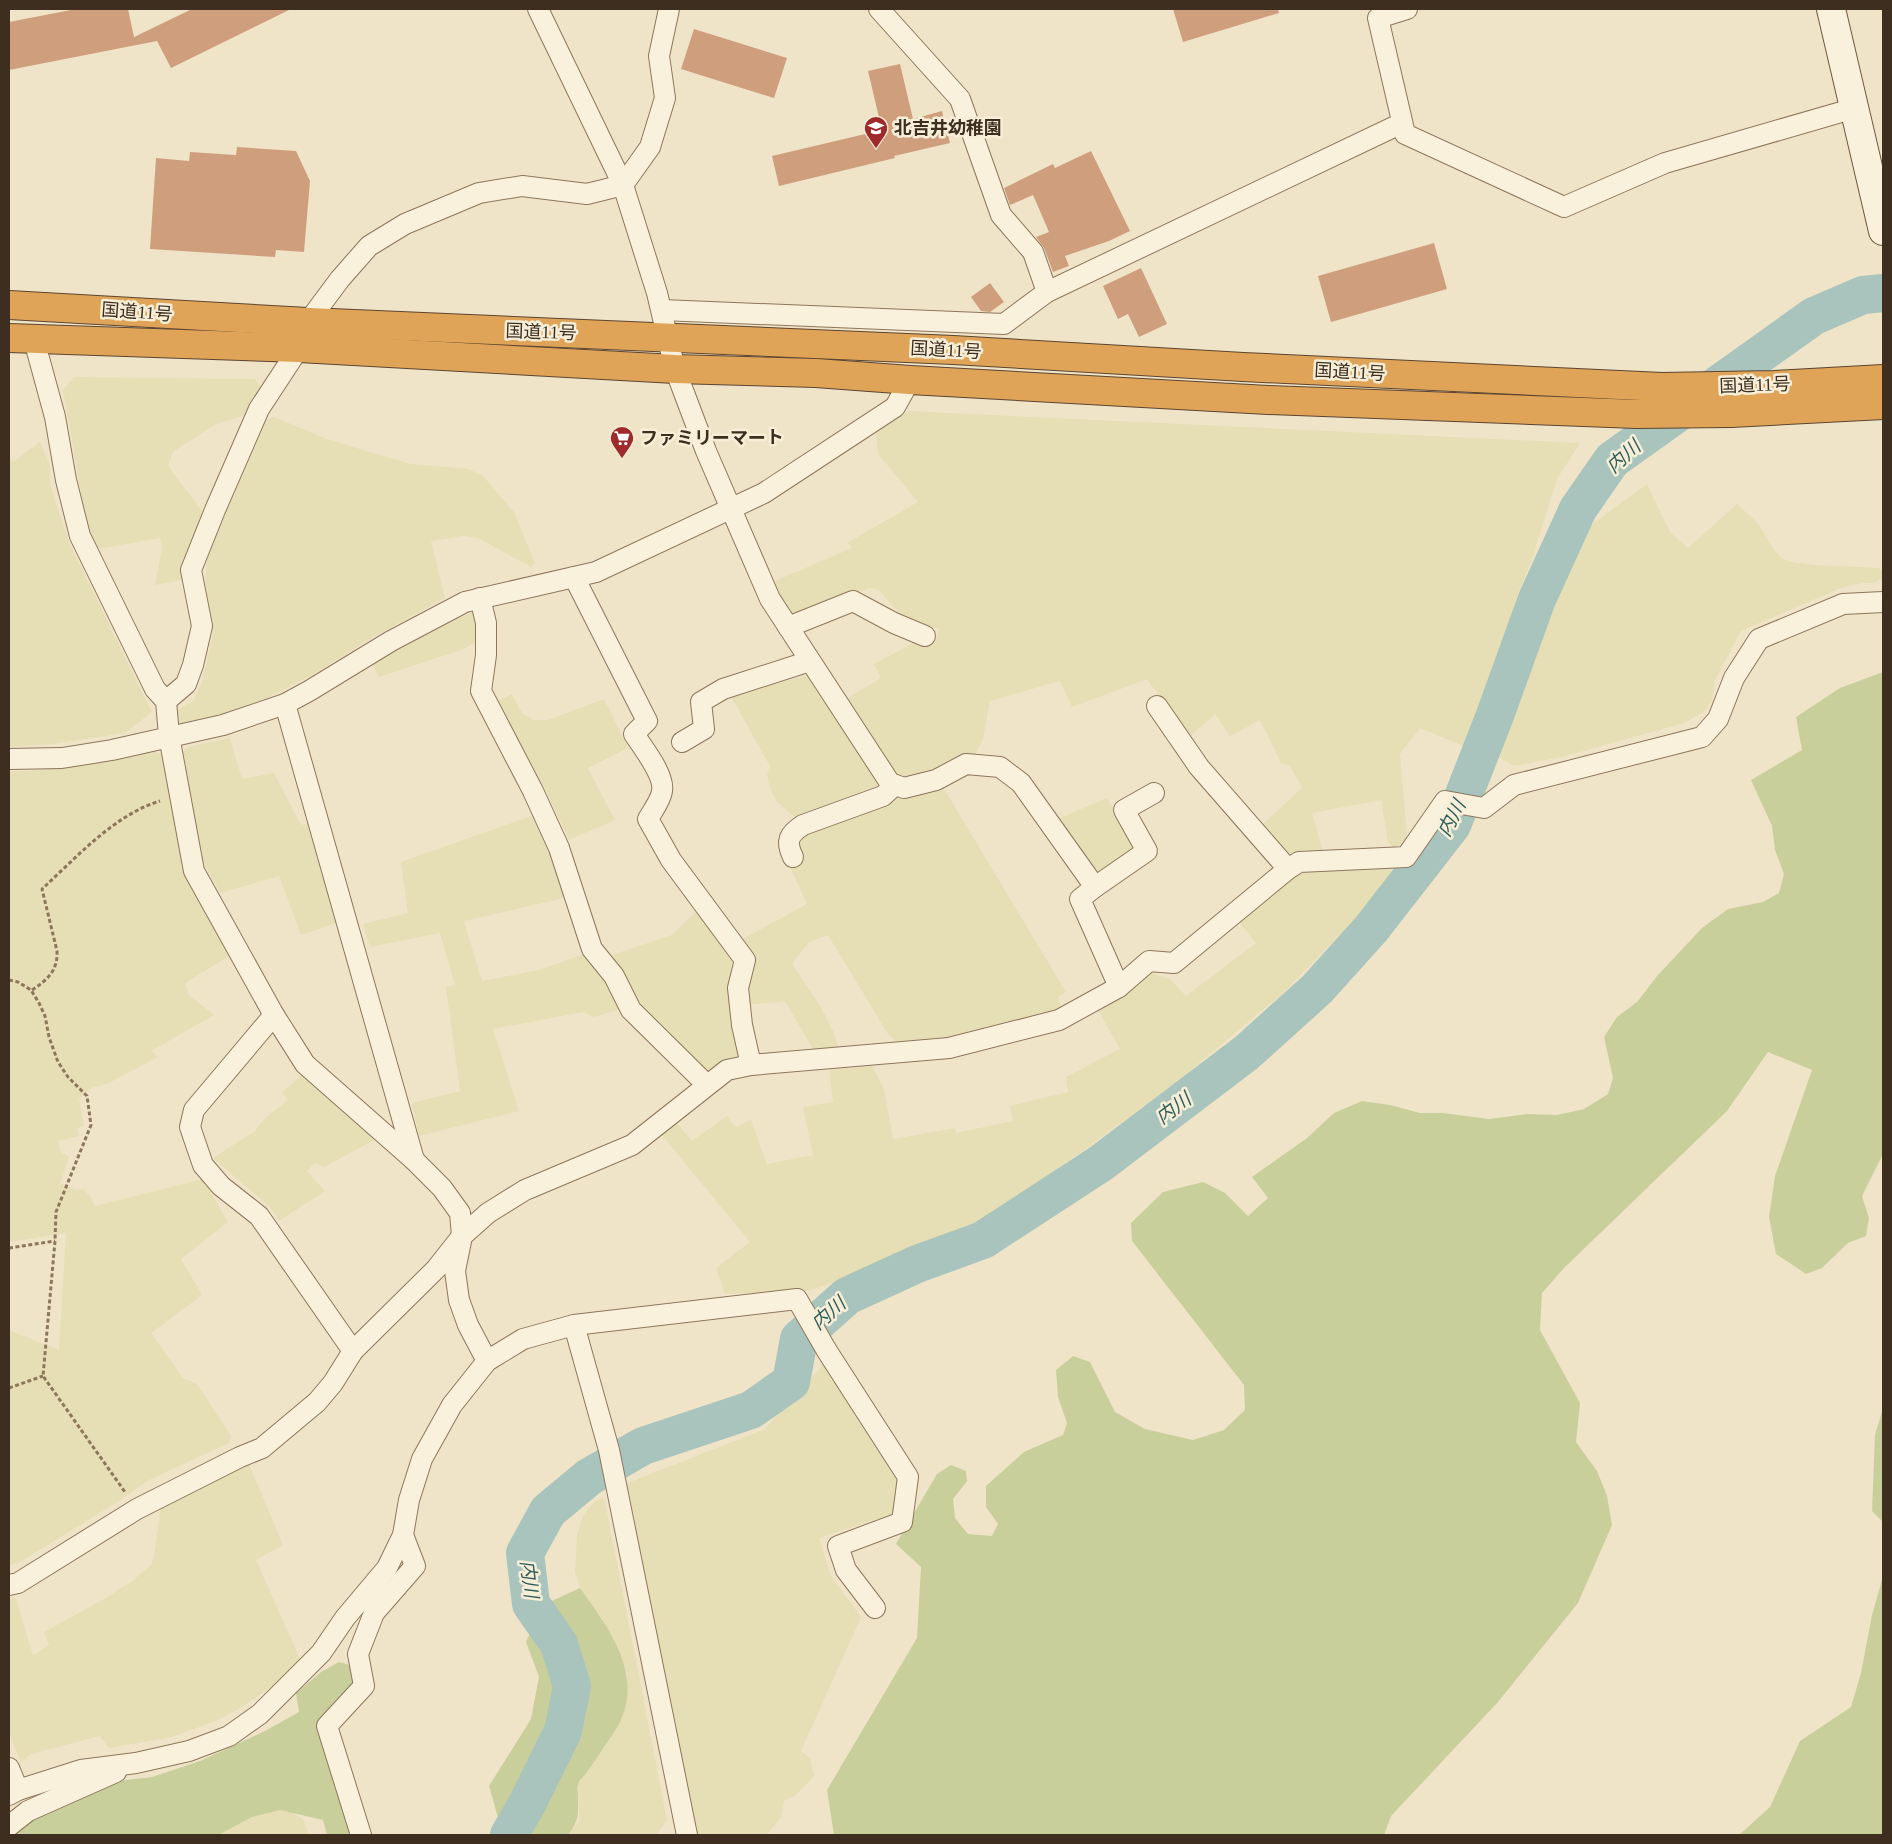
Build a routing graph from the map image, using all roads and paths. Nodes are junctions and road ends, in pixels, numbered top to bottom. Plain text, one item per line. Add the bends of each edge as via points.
1 (538, 9) edge
2 (669, 9) edge
3 (880, 9) edge
4 (1407, 9) edge
5 (1831, 9) edge
6 (1855, 108) junction
7 (1402, 123) junction
8 (623, 185) junction
9 (1882, 224) edge
10 (1047, 292) junction
11 (11, 301) edge
12 (662, 310) junction
13 (308, 322) junction
14 (668, 337) junction
15 (21, 339) edge
16 (299, 348) junction
17 (676, 369) junction
18 (1883, 379) edge
19 (910, 380) junction
20 (1883, 405) edge
21 (731, 508) junction
22 (574, 577) junction
23 (480, 598) junction
24 (1883, 602) edge
25 (788, 627) junction
26 (925, 636) dead end
27 (810, 661) junction
28 (166, 701) junction
29 (285, 704) junction
30 (1157, 706) dead end
31 (169, 736) junction
32 (682, 742) dead end
33 (9, 759) edge
34 (895, 785) junction
35 (1154, 793) dead end
36 (180, 794) junction
37 (793, 857) dead end
38 (1288, 869) junction
39 (1094, 887) junction
40 (9, 980) edge
41 (1119, 987) junction
42 (32, 990) junction
43 (274, 1014) junction
44 (750, 1065) junction
45 (707, 1085) junction
46 (414, 1160) junction
47 (462, 1236) junction
48 (55, 1241) junction
49 (9, 1248) edge
50 (574, 1325) junction
51 (353, 1351) junction
52 (487, 1361) junction
53 (43, 1376) junction
54 (9, 1388) edge
55 (137, 1509) junction
56 (404, 1535) junction
57 (9, 1585) edge
58 (875, 1608) dead end
59 (136, 1762) junction
60 (9, 1768) edge
61 (14, 1792) edge
62 (9, 1826) edge
63 (361, 1835) edge
64 (687, 1835) edge

1 - 8 street
2 - 8 street via 660,56 665,98 650,147
3 - 10 street via 960,98 1002,216 1033,252
4 - 7 street via 1378,18
5 - 6 street
6 - 7 street via 1665,163 1564,207 1405,134
6 - 9 street
7 - 10 street
8 - 12 street
8 - 13 street via 587,194 522,186 479,193 406,224 369,246
10 - 12 street via 1004,324
11 - 13 highway, 国道11号
12 - 14 street
13 - 14 highway, 国道11号
14 - 17 street
14 - 18 highway, 国道11号 via 1662,387
15 - 16 highway, 国道11号
15 - 28 street via 55,417 80,536 155,690
16 - 17 highway, 国道11号
16 - 28 street via 259,409 191,570 202,626 194,665 186,684
17 - 19 highway, 国道11号 via 816,373
17 - 21 street
19 - 20 highway, 国道11号 via 1268,400 1636,414
19 - 21 street via 895,407 764,493
21 - 22 street via 596,572
21 - 25 street via 770,599
22 - 23 street
22 - 44 street via 647,720 634,734 662,780 662,791 648,819 671,860 745,960 738,988
23 - 29 street via 464,602 416,628
23 - 45 street via 486,623 481,691 533,790 559,848 592,949 614,976 631,1010
24 - 38 street via 1843,604 1759,639 1734,678 1718,719 1702,737 1514,785 1484,808 1445,801 1406,857 1299,862
25 - 26 street via 854,601
25 - 27 street
27 - 32 street via 715,693 701,702 704,729
27 - 34 street via 890,783
28 - 31 street
29 - 31 street via 223,725
29 - 46 street
30 - 38 street via 1199,767
31 - 33 street via 62,758
31 - 36 street
34 - 37 street via 883,796 795,830 789,839
34 - 39 street via 904,788 936,780 966,764 1000,767 1021,783
35 - 39 street via 1124,810 1147,851
36 - 42 path via 143,806 101,835 42,889 58,962 55,971
36 - 43 street via 194,871
38 - 41 street via 1174,963 1149,961
39 - 41 street via 1080,899
40 - 42 path
41 - 44 street via 1059,1020 949,1048
42 - 48 path via 45,1016 58,1062 87,1096 92,1126 56,1212
43 - 46 street via 306,1064
43 - 51 street via 194,1110 190,1127 203,1165 221,1186 259,1216
44 - 45 street via 727,1070
45 - 47 street via 632,1145 525,1190 488,1212
46 - 47 street via 442,1188 460,1213
47 - 51 street via 436,1269
47 - 52 street via 455,1271 459,1300
48 - 49 path
48 - 53 path
50 - 52 street via 523,1339
50 - 58 street via 797,1299 908,1478 902,1522 838,1546 846,1570
50 - 64 street via 616,1481
51 - 55 street via 317,1402 262,1448
52 - 56 street via 452,1405 422,1459 409,1500
53 - 54 path
53 - 55 path
55 - 57 street via 18,1583
56 - 59 street via 387,1568 345,1618 321,1653 260,1714 228,1736 188,1751
56 - 63 street via 414,1566 374,1613 358,1654 364,1686 328,1726
59 - 61 street via 81,1770
59 - 62 street via 28,1811
60 - 61 street

